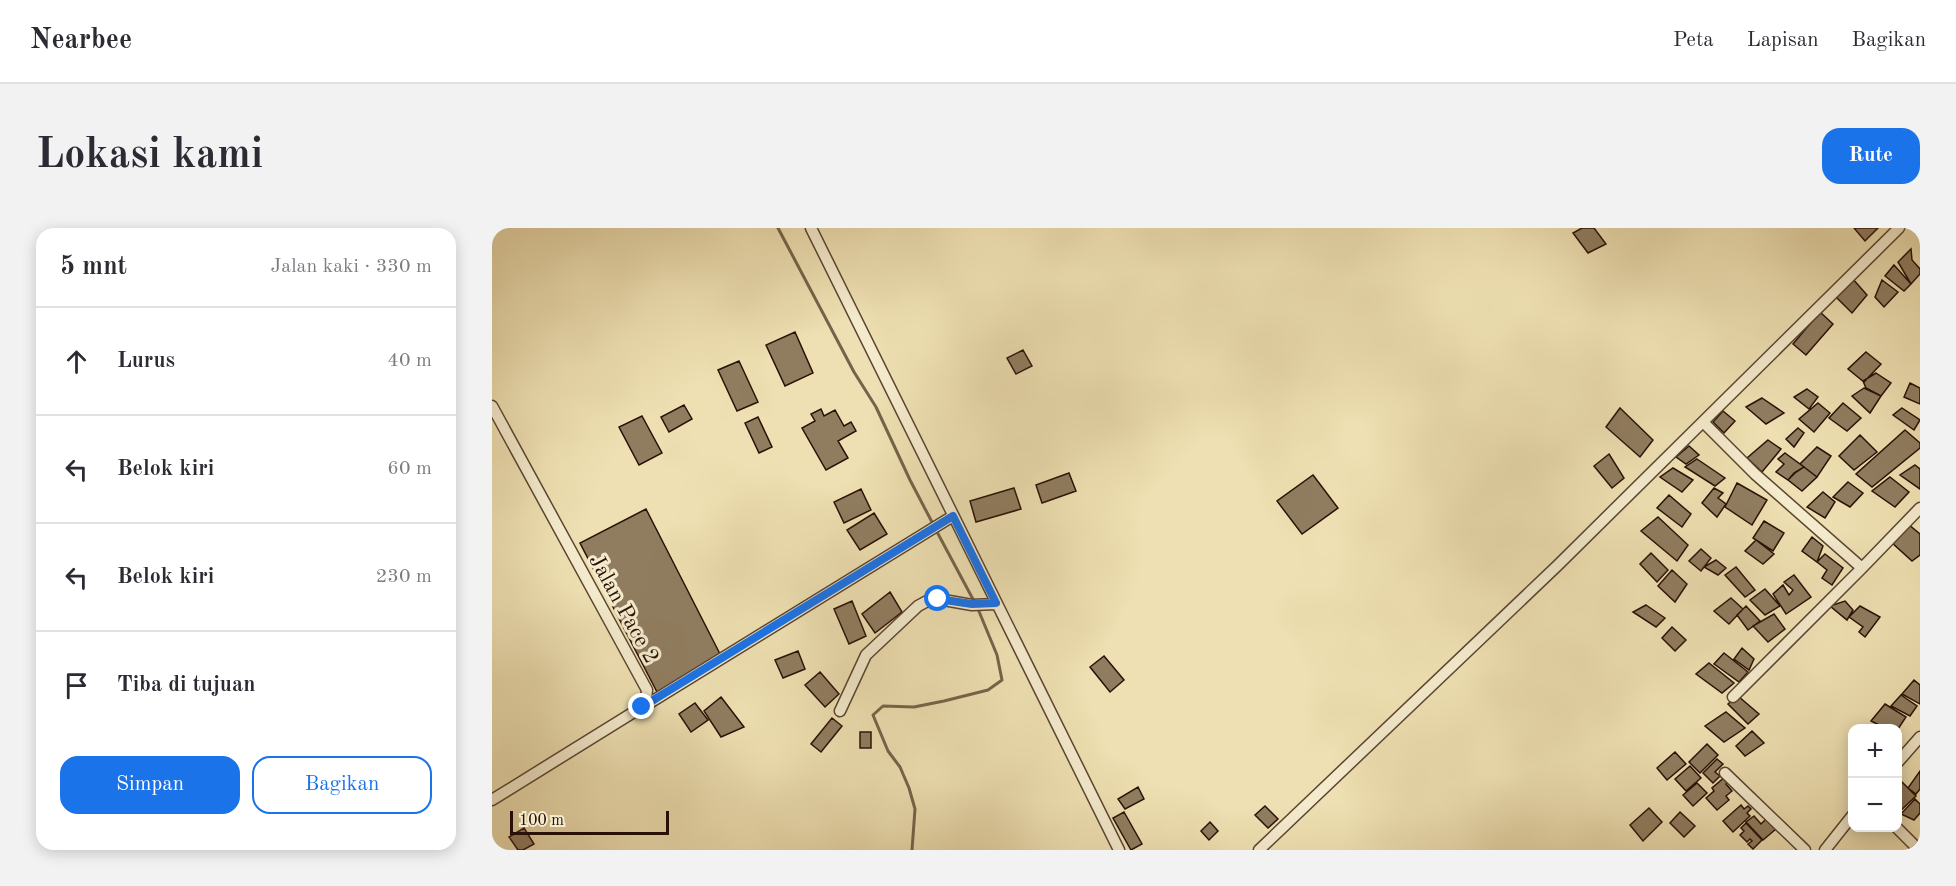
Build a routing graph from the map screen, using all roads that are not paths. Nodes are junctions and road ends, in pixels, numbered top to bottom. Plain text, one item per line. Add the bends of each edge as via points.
1 (811, 228) edge
2 (1899, 228) edge
3 (492, 406) edge
4 (1703, 422) junction
5 (1920, 508) edge
6 (953, 516) junction
7 (1862, 568) junction
8 (996, 603) junction
9 (1733, 697) dead end
10 (642, 707) junction
11 (840, 711) dead end
12 (1918, 743) edge
13 (1902, 758) edge
14 (1725, 773) dead end
15 (492, 800) edge
16 (1848, 821) edge
17 (1901, 832) edge
18 (1917, 848) dead end
19 (1119, 850) edge
20 (1258, 850) edge
21 (1805, 850) edge
22 (1825, 850) edge

1 - 6 street
2 - 4 street
3 - 10 street, Jalan Pace 2 via 647,690
4 - 7 street via 1755,474
4 - 20 street
5 - 7 street
6 - 8 street
6 - 10 street
7 - 9 street
8 - 11 street via 938,599 918,606 866,655
8 - 19 street
10 - 15 street
12 - 13 street
14 - 21 street
16 - 22 street
17 - 18 street

